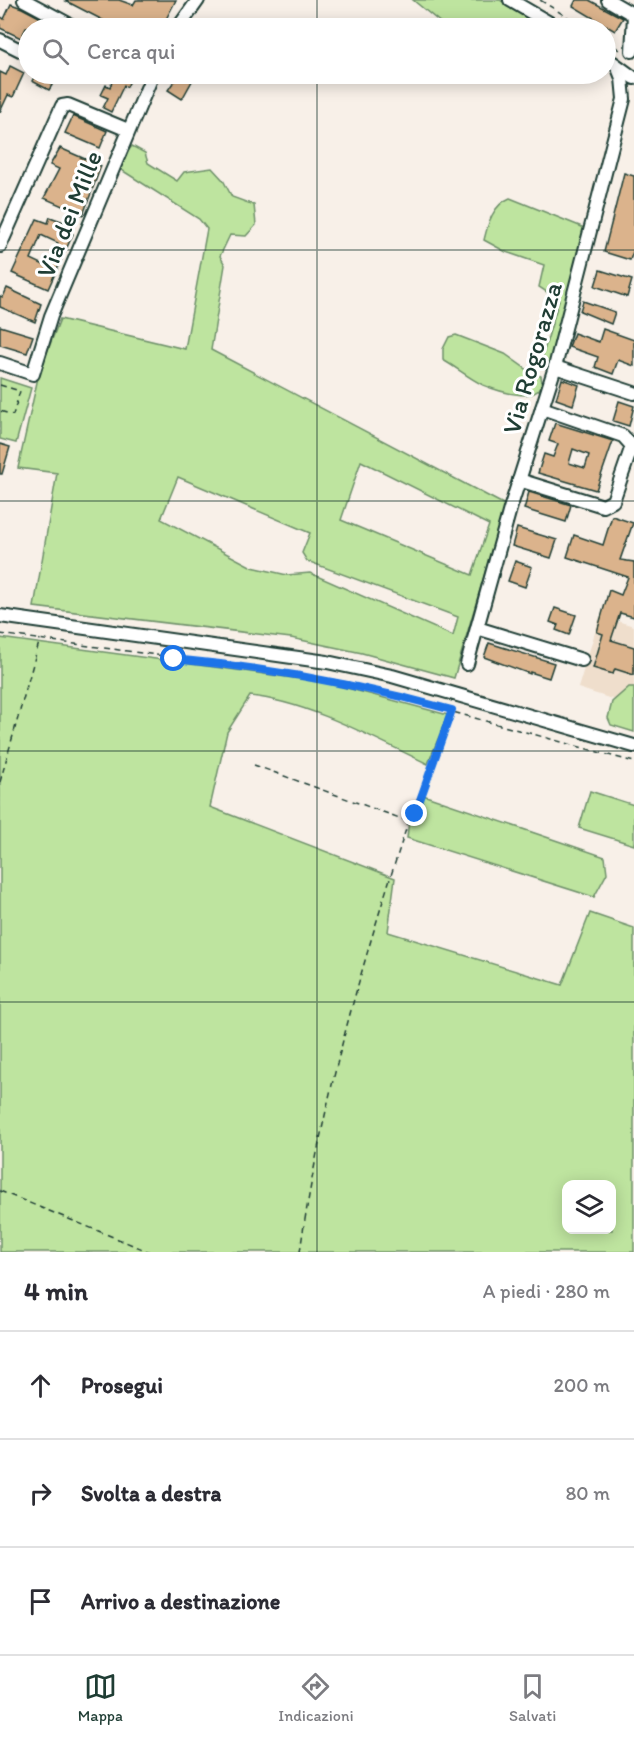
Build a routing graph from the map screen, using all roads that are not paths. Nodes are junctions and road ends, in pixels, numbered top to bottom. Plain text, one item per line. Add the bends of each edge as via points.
1 (24, 0) edge
2 (198, 0) edge
3 (510, 0) edge
4 (608, 0) edge
5 (634, 15) edge
6 (57, 18) edge
7 (185, 18) edge
8 (541, 18) edge
9 (0, 40) edge
10 (18, 49) edge
11 (627, 53) road end
12 (616, 62) edge
13 (618, 68) joint
14 (634, 71) edge
15 (634, 78) edge
16 (149, 84) edge
17 (634, 91) edge
18 (624, 99) junction
19 (128, 130) junction
20 (0, 246) edge
21 (0, 363) edge
22 (555, 367) junction
23 (634, 393) edge
24 (542, 408) junction
25 (519, 480) junction
26 (0, 616) edge
27 (477, 627) junction
28 (582, 660) dead end
29 (467, 664) dead end
30 (634, 746) edge

1 - 6 street
2 - 7 street
3 - 8 street
4 - 5 street
5 - 11 street
9 - 10 street
12 - 14 street
13 - 15 street
13 - 18 street, Via Rogorazza
16 - 19 street, Via dei Mille
17 - 18 street
18 - 22 street, Via Rogorazza
19 - 20 street via 62,106
19 - 21 street, Via dei Mille via 51,316 33,374
22 - 23 street
22 - 24 street, Via Rogorazza
24 - 25 street, Via Rogorazza
24 - 25 street via 622,436 632,446 609,505
25 - 27 street, Via Rogorazza
26 - 30 street via 327,662 392,676
27 - 28 street
27 - 29 street, Via Rogorazza

